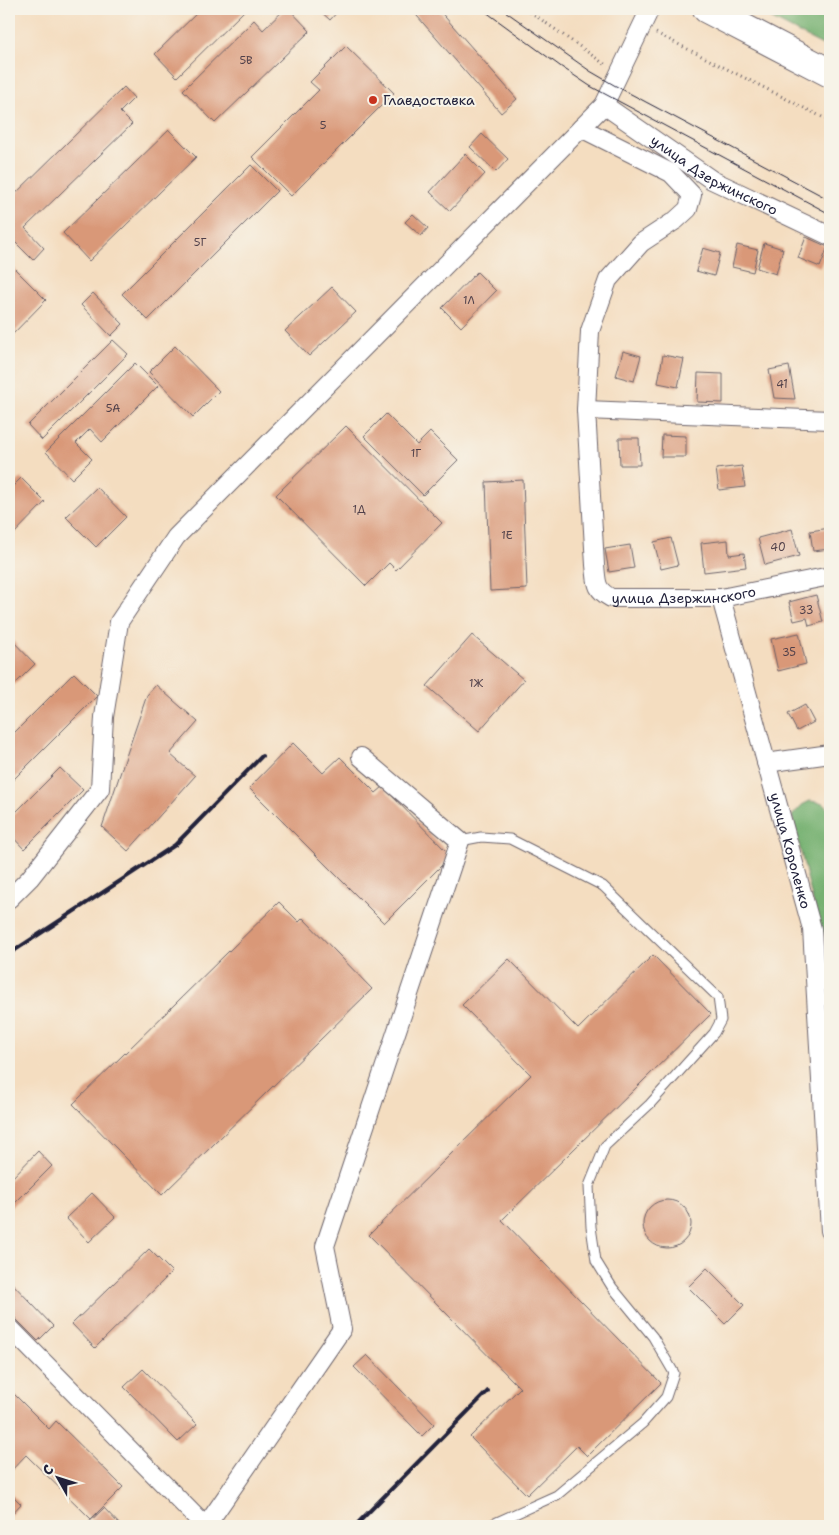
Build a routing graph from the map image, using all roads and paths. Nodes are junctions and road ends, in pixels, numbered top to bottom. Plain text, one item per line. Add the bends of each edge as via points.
1 (526, 9) edge
2 (650, 9) edge
3 (707, 9) edge
4 (642, 25) junction
5 (830, 73) edge
6 (619, 74) junction
7 (604, 105) junction
8 (830, 122) edge
9 (580, 128) junction
10 (830, 236) edge
11 (586, 410) junction
12 (830, 420) edge
13 (830, 576) edge
14 (721, 598) junction
15 (830, 754) edge
16 (361, 757) dead end
17 (766, 763) junction
18 (460, 841) junction
19 (9, 899) edge
20 (830, 1231) edge
21 (9, 1327) edge
22 (206, 1526) edge
23 (488, 1526) edge

1 - 6 path
2 - 4 street
3 - 5 main road
4 - 6 street
4 - 8 path
6 - 7 street
7 - 9 street
7 - 10 street, улица Дзержинского via 712,180
9 - 11 street, улица Дзержинского via 670,173 692,195 688,209 641,243 608,280 590,331
9 - 19 street via 176,537 119,622 104,717 100,789 30,878
11 - 12 street
11 - 14 street, улица Дзержинского via 596,580 600,592 611,598
13 - 14 street, улица Дзержинского
14 - 17 street, улица Короленко
15 - 17 street
16 - 18 street
17 - 20 street, улица Короленко via 812,929
18 - 22 street via 325,1246 342,1330
18 - 23 lane via 481,836 510,839 603,886 718,997 721,1020 714,1033 657,1097 605,1146 589,1186 596,1261 612,1287 652,1337 674,1373 666,1397 644,1423 556,1495
21 - 22 street

